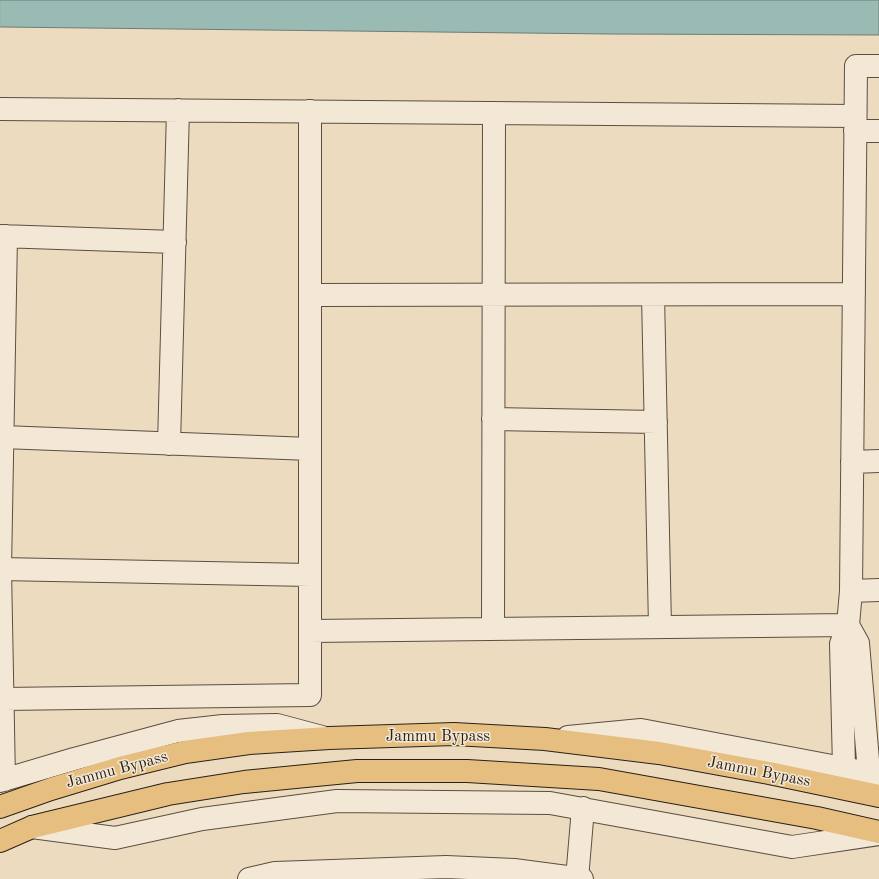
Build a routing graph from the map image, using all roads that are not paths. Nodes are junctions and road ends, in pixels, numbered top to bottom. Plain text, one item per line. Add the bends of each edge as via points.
1 (879, 66) edge
2 (0, 109) edge
3 (178, 110) junction
4 (310, 111) junction
5 (494, 113) junction
6 (855, 123) junction
7 (879, 131) edge
8 (3, 236) edge
9 (175, 242) junction
10 (310, 294) junction
11 (494, 294) junction
12 (854, 294) junction
13 (653, 295) junction
14 (493, 419) junction
15 (656, 422) junction
16 (3, 438) junction
17 (169, 444) junction
18 (310, 449) junction
19 (879, 461) edge
20 (852, 462) junction
21 (0, 570) edge
22 (310, 575) junction
23 (879, 590) edge
24 (851, 591) junction
25 (848, 625) junction
26 (660, 627) junction
27 (493, 629) junction
28 (310, 631) junction
29 (3, 699) junction
30 (329, 738) junction
31 (545, 739) junction
32 (873, 747) edge
33 (844, 767) junction
34 (874, 774) edge
35 (2, 781) edge
36 (879, 796) edge
37 (0, 807) edge
38 (583, 808) junction
39 (32, 827) junction
40 (879, 833) edge
41 (0, 841) edge
42 (447, 873) edge
43 (322, 875) edge
44 (250, 879) edge
45 (579, 879) edge

1 - 6 street via 856,66
2 - 3 street
3 - 4 street
3 - 9 street
4 - 5 street
4 - 10 street
5 - 6 street
5 - 11 street
6 - 7 street
6 - 12 street
8 - 9 street
8 - 16 street
9 - 17 street
10 - 11 street
10 - 18 street
11 - 13 street
11 - 14 street
12 - 13 street
12 - 20 street
13 - 15 street
14 - 15 street
14 - 27 street
15 - 26 street
16 - 17 street
16 - 21 street
17 - 18 street
18 - 22 street
19 - 20 street
20 - 24 street
21 - 22 street
21 - 29 street
22 - 28 street
23 - 24 street
24 - 25 street
25 - 26 street
25 - 32 street via 858,643
25 - 33 street via 841,644
26 - 27 street
27 - 28 street
28 - 29 street via 310,695
29 - 35 street
30 - 31 highway, Jammu Bypass via 454,734
30 - 35 street via 277,725 223,726 178,731
30 - 37 highway, Jammu Bypass via 249,743 184,752 120,768
31 - 33 street via 641,730
31 - 36 highway, Jammu Bypass via 659,753
32 - 34 street
33 - 34 street
38 - 39 street via 550,803 337,800 202,819 115,838
38 - 40 street via 792,847
38 - 45 street
39 - 40 highway via 168,794 244,782 357,771 467,771 599,779 816,818
39 - 41 highway
42 - 43 street
42 - 45 street via 514,870
43 - 44 street via 275,873

